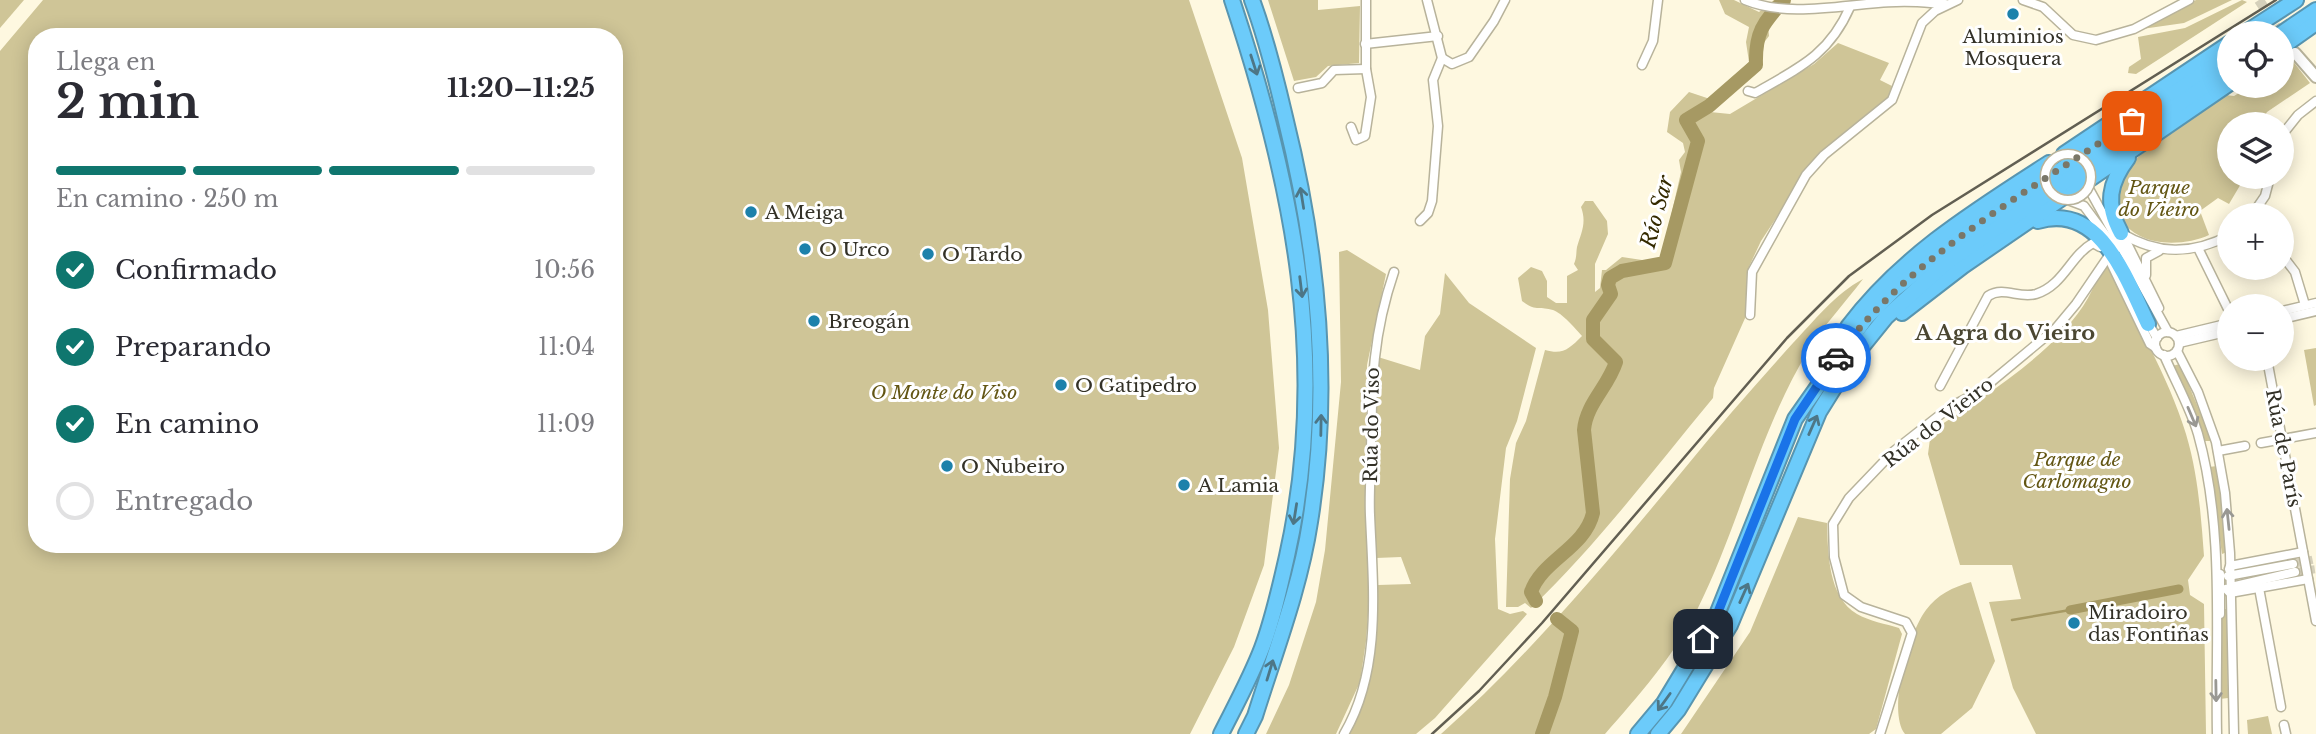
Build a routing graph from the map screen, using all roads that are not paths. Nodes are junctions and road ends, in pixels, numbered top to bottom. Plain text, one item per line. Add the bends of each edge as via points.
1 (1232, 0) edge
2 (1253, 0) edge
3 (1366, 0) edge
4 (1427, 0) edge
5 (1504, 0) edge
6 (1658, 0) edge
7 (1745, 0) edge
8 (1958, 0) edge
9 (2024, 0) edge
10 (2189, 0) edge
11 (2296, 0) edge
12 (2310, 0) edge
13 (1948, 4) junction
14 (1850, 7) junction
15 (2316, 10) edge
16 (2264, 21) edge
17 (2279, 21) edge
18 (2316, 23) edge
19 (2294, 25) edge
20 (1438, 36) junction
21 (1365, 44) junction
22 (2294, 45) edge
23 (2217, 52) edge
24 (2294, 55) edge
25 (1442, 58) junction
26 (2217, 64) edge
27 (1642, 65) dead end
28 (1366, 69) junction
29 (2316, 77) edge
30 (2217, 78) edge
31 (1298, 89) dead end
32 (1748, 91) dead end
33 (2217, 92) edge
34 (2316, 101) edge
35 (2294, 119) edge
36 (1351, 127) dead end
37 (2134, 149) junction
38 (2064, 154) junction
39 (2049, 163) junction
40 (2088, 187) junction
41 (2068, 200) junction
42 (1420, 221) dead end
43 (2023, 225) junction
44 (2117, 238) junction
45 (2217, 240) edge
46 (2198, 248) junction
47 (2162, 250) junction
48 (2108, 257) junction
49 (2294, 271) edge
50 (1394, 272) dead end
51 (2147, 278) junction
52 (2221, 294) edge
53 (2316, 303) edge
54 (2305, 305) junction
55 (2294, 308) edge
56 (2316, 311) edge
57 (1750, 315) dead end
58 (2294, 316) edge
59 (2151, 325) junction
60 (2217, 327) edge
61 (2217, 333) edge
62 (2157, 338) junction
63 (2175, 341) junction
64 (2156, 348) junction
65 (2164, 355) junction
66 (1852, 359) junction
67 (2269, 371) edge
68 (1940, 386) dead end
69 (1795, 419) junction
70 (2316, 433) edge
71 (2282, 439) junction
72 (2261, 443) dead end
73 (2245, 446) dead end
74 (2218, 451) junction
75 (2212, 517) junction
76 (2303, 552) junction
77 (2294, 568) tunnel mouth
78 (2308, 579) junction
79 (2227, 581) junction
80 (2259, 588) junction
81 (2316, 621) edge
82 (2216, 653) junction
83 (2281, 707) dead end
84 (1221, 734) edge
85 (1246, 734) edge
86 (1344, 734) edge
87 (1638, 734) edge
88 (1658, 734) edge
89 (1880, 734) edge
90 (2217, 734) edge
91 (2234, 734) edge

1 -> 84 highway via 1263,92 1287,200 1303,300 1307,404 1295,520 1279,590 1262,648
85 -> 2 highway via 1295,594 1310,524 1321,417 1317,297 1298,169
3 - 21 street
4 - 20 street
5 - 25 street via 1469,57 1452,64
6 - 27 street via 1653,41
7 - 14 street via 1759,5
8 - 13 street
9 - 10 street via 2043,7 2073,36 2096,40 2134,29
11 - 16 highway
12 - 17 highway
13 - 14 street via 1896,2
13 - 57 street via 1922,23 1892,100 1824,155 1806,176 1752,272
14 - 32 street via 1831,43 1814,59 1755,93
15 - 19 highway
18 - 22 highway
20 - 21 street
20 - 25 street
21 - 28 street
23 - 38 highway
24 - 29 street
25 - 42 street via 1433,80 1438,126 1432,201
26 - 69 highway via 1957,240 1895,289 1852,337
28 - 31 street via 1334,71 1322,83
28 - 36 street via 1371,97 1365,136 1356,140
30 - 66 highway via 1946,262 1885,317
33 - 37 highway
34 - 35 street
37 - 43 highway
37 - 44 highway via 2111,185 2109,199
38 - 39 street, bridge
38 - 40 street, bridge via 2078,156 2088,166
39 - 41 street, bridge via 2045,177 2049,191
39 - 69 highway via 1897,270 1863,306 1808,387
40 - 41 street, bridge
40 - 44 street
41 - 44 street via 2084,206
43 - 59 highway via 2054,216 2076,219 2090,227 2117,263
43 - 66 highway via 1908,307
44 - 47 street
44 - 51 street
44 - 59 street
44 - 59 street
45 - 46 street
46 - 47 street
46 - 52 street
47 - 51 street via 2146,258
48 - 59 street
48 - 68 street via 2094,243 2041,292 2026,296 2002,291 1988,296
48 - 89 street, Rúa do Vieiro via 2056,328 1979,392 1951,407 1894,451 1849,498 1833,524 1834,556 1844,595 1861,607 1906,622 1912,633
49 - 54 street
50 - 86 street, Rúa do Viso via 1371,373 1370,512 1375,580 1364,684
51 - 59 street via 2157,300
53 - 54 street
54 - 55 street
56 - 58 street
59 - 62 street
59 - 63 street
59 - 64 street via 2150,344
60 - 63 street
61 - 63 street
62 - 63 street
62 - 64 street
63 - 65 street
63 - 74 street
64 - 65 street
65 -> 75 street via 2197,431
88 -> 66 highway via 1730,625 1819,412
67 - 71 street, Rúa de París
69 -> 87 highway via 1716,617 1664,703
70 - 71 street
71 - 72 street
71 - 76 street, Rúa de París
73 - 74 street
79 -> 74 street via 2225,493
75 - 79 street
75 - 82 street
76 - 78 street, Rúa de París
76 - 79 street
77 - 79 street
78 - 80 street
78 - 81 street, Rúa de París
79 - 80 street
79 - 82 street
79 - 91 street
80 - 83 street
82 -> 90 street

